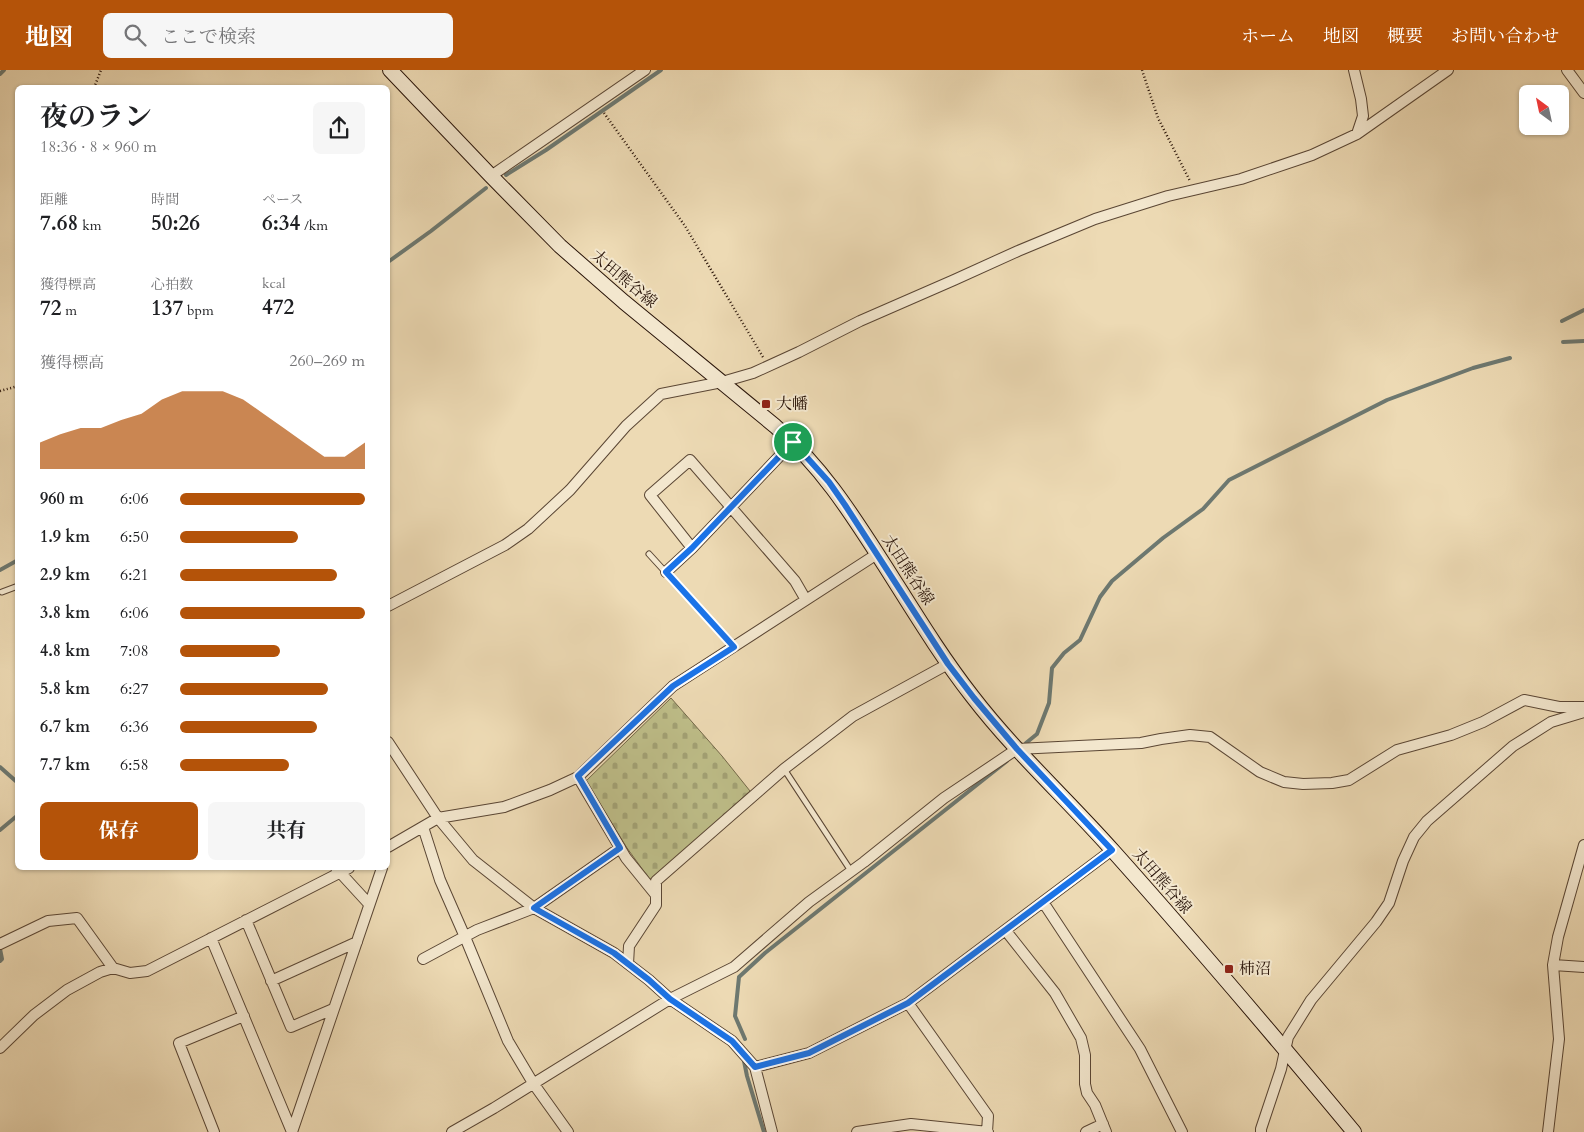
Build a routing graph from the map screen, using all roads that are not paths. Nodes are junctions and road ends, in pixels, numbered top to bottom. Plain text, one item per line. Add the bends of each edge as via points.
1 (390, 70) edge
2 (645, 70) edge
3 (1354, 70) edge
4 (1448, 70) edge
5 (1567, 70) edge
6 (1584, 93) edge
7 (1356, 134) junction
8 (491, 176) junction
9 (722, 382) junction
10 (793, 442) junction
11 (730, 507) junction
12 (692, 548) junction
13 (649, 554) dead end
14 (877, 554) junction
15 (666, 572) junction
16 (15, 587) edge
17 (2, 592) dead end
18 (806, 600) junction
19 (390, 605) edge
20 (734, 647) junction
21 (948, 664) junction
22 (1584, 707) edge
23 (1584, 712) edge
24 (390, 745) edge
25 (1017, 749) junction
26 (784, 768) junction
27 (578, 776) junction
28 (438, 818) junction
29 (423, 827) junction
30 (1584, 845) edge
31 (390, 847) edge
32 (620, 848) junction
33 (1112, 850) junction
34 (337, 870) edge
35 (381, 870) edge
36 (851, 871) junction
37 (656, 894) junction
38 (1043, 902) junction
39 (369, 904) junction
40 (534, 908) junction
41 (246, 920) junction
42 (1006, 931) junction
43 (466, 937) junction
44 (211, 938) junction
45 (4, 942) edge
46 (357, 942) junction
47 (424, 959) dead end
48 (628, 964) junction
49 (1553, 965) junction
50 (113, 968) junction
51 (1584, 968) edge
52 (271, 981) junction
53 (670, 999) junction
54 (908, 1003) junction
55 (333, 1009) junction
56 (244, 1016) junction
57 (0, 1048) edge
58 (1286, 1050) junction
59 (755, 1067) junction
60 (533, 1084) junction
61 (1105, 1128) edge
62 (214, 1132) edge
63 (292, 1132) edge
64 (452, 1132) edge
65 (568, 1132) edge
66 (772, 1132) edge
67 (857, 1132) edge
68 (988, 1132) edge
69 (1086, 1132) edge
70 (1182, 1132) edge
71 (1261, 1132) edge
72 (1354, 1132) edge
73 (1548, 1132) edge

1 - 8 main road, 太田熊谷線
2 - 8 street
3 - 7 street via 1363,116
4 - 7 street
5 - 6 street
7 - 9 street via 1312,155 1241,179 1168,196 1086,223 860,321 753,373
8 - 9 main road, 太田熊谷線 via 584,268
9 - 10 main road, 太田熊谷線
9 - 19 street via 661,394 626,426 570,490 528,529
10 - 11 street
10 - 14 main road, 太田熊谷線 via 829,482
11 - 12 street
11 - 12 street via 690,460 650,495
11 - 18 street via 795,581
12 - 15 street
13 - 15 lane
14 - 18 street
14 - 21 main road, 太田熊谷線
15 - 20 lane
16 - 17 lane
18 - 20 street
20 - 27 street via 673,686
21 - 25 main road, 太田熊谷線
21 - 26 street via 853,716
22 - 25 street via 1559,707 1524,700 1451,735 1397,750 1348,780 1332,783 1284,782 1260,772 1210,737 1190,735 1141,744
23 - 58 street via 1551,722 1513,746 1426,821 1403,861 1389,903 1311,1000 1288,1037
24 - 28 street
25 - 33 main road, 太田熊谷線
25 - 36 street via 944,798
26 - 36 lane
26 - 37 street via 656,881
27 - 28 street via 504,808
27 - 32 street
28 - 29 street
28 - 40 street via 474,860
29 - 31 street
29 - 43 street via 440,880
30 - 49 street
32 - 37 street
32 - 40 street
33 - 38 street
33 - 58 main road, 太田熊谷線
34 - 39 street
34 - 41 street
35 - 39 street
36 - 53 street via 734,967
37 - 48 street via 656,905 629,946
38 - 42 street
38 - 70 street via 1140,1049
39 - 46 street
40 - 43 street
40 - 48 street
41 - 44 street
41 - 52 street
42 - 54 street
42 - 61 street via 1055,993 1082,1038 1087,1093
43 - 47 street
43 - 60 street via 508,1041
44 - 50 street via 147,971 130,973
44 - 56 street
45 - 50 street via 48,921 77,918
46 - 52 street
46 - 55 street
48 - 53 street
49 - 51 street
49 - 73 street via 1559,1039
50 - 57 street via 67,990 34,1015
52 - 55 street via 291,1027
53 - 59 street via 732,1041
53 - 60 street
54 - 59 street via 809,1053
54 - 68 street via 988,1116
55 - 63 street
56 - 62 street via 179,1044
56 - 63 street
58 - 71 street
58 - 72 main road, 太田熊谷線
59 - 66 street
60 - 64 street
60 - 65 street
61 - 69 street
67 - 68 street via 910,1124

